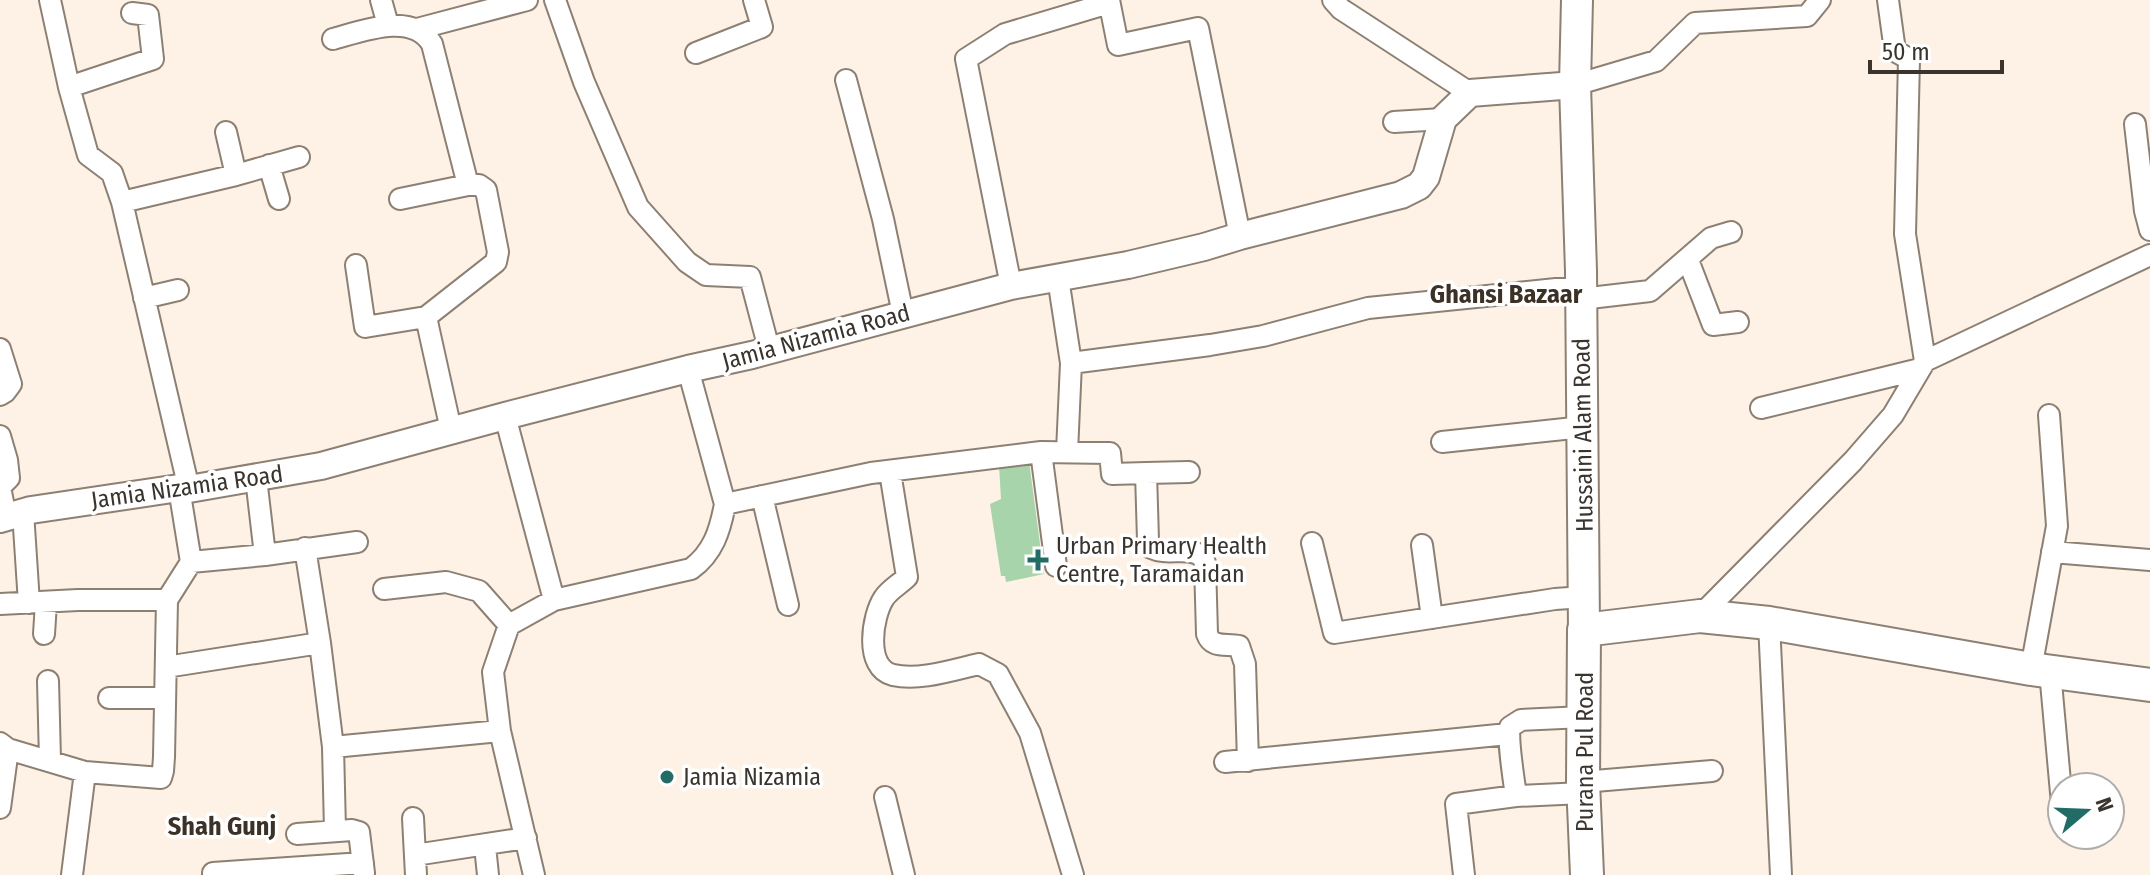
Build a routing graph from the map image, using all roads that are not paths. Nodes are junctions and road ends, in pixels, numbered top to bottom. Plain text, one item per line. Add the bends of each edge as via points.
1 (50, 0) edge
2 (381, 0) edge
3 (527, 0) edge
4 (555, 0) edge
5 (754, 0) edge
6 (1333, 0) edge
7 (1577, 0) edge
8 (1820, 0) edge
9 (1888, 0) edge
10 (1109, 2) edge
11 (132, 13) dead end
12 (388, 25) junction
13 (417, 29) junction
14 (333, 39) dead end
15 (696, 53) dead end
16 (846, 80) dead end
17 (1575, 85) junction
18 (69, 87) junction
19 (1470, 93) junction
20 (1443, 119) junction
21 (1394, 122) dead end
22 (2135, 124) dead end
23 (226, 132) dead end
24 (299, 157) dead end
25 (269, 165) junction
26 (236, 175) junction
27 (468, 185) junction
28 (279, 199) dead end
29 (400, 199) dead end
30 (122, 202) junction
31 (2150, 230) edge
32 (1731, 232) dead end
33 (1240, 236) junction
34 (2150, 255) edge
35 (1688, 260) junction
36 (356, 265) dead end
37 (1058, 278) junction
38 (1581, 285) junction
39 (1011, 286) junction
40 (178, 290) dead end
41 (144, 298) junction
42 (903, 314) junction
43 (426, 317) junction
44 (1738, 322) dead end
45 (0, 349) edge
46 (769, 349) junction
47 (1071, 363) junction
48 (1922, 365) junction
49 (688, 369) junction
50 (0, 395) edge
51 (1761, 408) dead end
52 (2049, 415) dead end
53 (505, 416) junction
54 (1583, 427) junction
55 (451, 430) junction
56 (0, 436) edge
57 (1442, 442) dead end
58 (1041, 452) junction
59 (1067, 452) junction
60 (890, 472) junction
61 (1189, 472) dead end
62 (1146, 473) junction
63 (256, 478) junction
64 (184, 488) junction
65 (762, 496) junction
66 (725, 504) junction
67 (10, 516) edge
68 (357, 542) dead end
69 (1312, 543) dead end
70 (1422, 545) dead end
71 (305, 548) junction
72 (2052, 552) junction
73 (265, 555) junction
74 (2150, 560) edge
75 (191, 562) junction
76 (1056, 566) dead end
77 (384, 589) dead end
78 (1584, 597) junction
79 (167, 600) junction
80 (554, 600) junction
81 (38, 603) junction
82 (0, 604) edge
83 (788, 605) dead end
84 (1700, 616) junction
85 (1432, 618) junction
86 (1769, 623) junction
87 (509, 625) junction
88 (1584, 630) junction
89 (44, 634) dead end
90 (320, 643) junction
91 (166, 667) junction
92 (2041, 670) junction
93 (2149, 678) edge
94 (48, 681) dead end
95 (109, 698) dead end
96 (164, 698) junction
97 (1584, 717) junction
98 (500, 731) junction
99 (1508, 734) junction
100 (4, 746) edge
101 (333, 747) junction
102 (50, 760) junction
103 (1248, 761) junction
104 (1225, 762) dead end
105 (1712, 771) dead end
106 (2057, 771) edge
107 (85, 772) junction
108 (1583, 787) junction
109 (1516, 796) junction
110 (885, 797) dead end
111 (0, 808) edge
112 (413, 818) dead end
113 (335, 830) junction
114 (297, 834) dead end
115 (526, 838) junction
116 (485, 846) junction
117 (416, 865) edge
118 (363, 869) edge
119 (213, 873) dead end
120 (72, 875) edge
121 (488, 875) edge
122 (534, 875) edge
123 (904, 875) edge
124 (1073, 875) edge
125 (1464, 875) edge
126 (1587, 875) edge
127 (1781, 875) edge

1 - 18 street
2 - 12 street
3 - 13 street
4 - 46 street via 638,207 687,262 706,275 750,277
5 - 15 street via 762,27
6 - 19 street
7 - 17 main road, Hussaini Alam Road
8 - 17 street via 1807,16 1695,23 1656,61
9 - 48 street via 1895,51 1909,59 1905,234
10 - 33 street via 1118,45 1198,28
10 - 39 street via 1005,34 966,59
11 - 18 street via 148,15 153,59
12 - 13 street
12 - 14 street
13 - 27 street via 432,44
16 - 42 street
17 - 19 street
17 - 38 main road, Hussaini Alam Road
18 - 30 street via 88,155 112,173
19 - 20 street, Jamia Nizamia Road
20 - 21 street
20 - 33 street, Jamia Nizamia Road via 1426,177 1412,191
22 - 31 street
23 - 26 street
24 - 25 street
25 - 26 street
25 - 28 street
26 - 30 street
27 - 29 street
27 - 43 street via 486,190 496,262
30 - 41 street
32 - 35 street via 1711,238
33 - 37 street, Jamia Nizamia Road
34 - 48 street
35 - 38 street via 1650,291
35 - 44 street via 1713,325
36 - 43 street via 365,327
37 - 39 street, Jamia Nizamia Road
37 - 47 street
38 - 47 street via 1368,308 1263,336
38 - 54 main road, Hussaini Alam Road
39 - 42 street, Jamia Nizamia Road
40 - 41 street
41 - 64 street
42 - 46 street, Jamia Nizamia Road
43 - 55 street
45 - 50 street via 11,384
46 - 49 street, Jamia Nizamia Road
47 - 59 street
48 - 51 street
48 - 84 street via 1893,415 1853,461
49 - 53 street, Jamia Nizamia Road
49 - 66 street
52 - 72 street via 2057,526
53 - 55 street, Jamia Nizamia Road
53 - 80 street
54 - 57 street
54 - 78 main road, Hussaini Alam Road
55 - 63 street, Jamia Nizamia Road
56 - 67 street via 9,478 0,487
58 - 59 street
58 - 60 street
58 - 76 street
59 - 62 street via 1110,453 1112,474
60 - 65 street
60 - 124 street via 907,577 885,595 879,609 872,649 879,666 888,674 922,676 979,664 998,674 1030,733
61 - 62 street
62 - 103 street via 1151,548 1202,556 1209,640 1239,646 1245,664
63 - 64 street, Jamia Nizamia Road
63 - 73 street
64 - 67 street, Jamia Nizamia Road
64 - 75 street
65 - 66 street
65 - 83 street
66 - 80 street via 712,548 691,569
67 - 81 street
68 - 71 street
69 - 85 street via 1334,633
70 - 85 street
71 - 73 street
71 - 90 street
72 - 74 street
72 - 92 street
73 - 75 street
75 - 79 street
77 - 87 street via 446,582 479,591
78 - 85 street
78 - 88 main road, Hussaini Alam Road
79 - 81 street
79 - 91 street
80 - 87 street
81 - 82 street
81 - 89 street
84 - 86 main road
84 - 88 main road
86 - 92 main road
86 - 127 street
87 - 98 street via 493,672
88 - 97 main road, Purana Pul Road
90 - 91 street
90 - 101 street
91 - 96 street
92 - 93 main road
92 - 106 street
94 - 102 street
95 - 96 street
96 - 107 street via 161,778
97 - 99 street via 1521,720
97 - 108 main road, Purana Pul Road
98 - 101 street
98 - 115 street
99 - 103 street
99 - 109 street
100 - 102 street
100 - 111 street
101 - 113 street
102 - 107 street
103 - 104 street
105 - 108 street
107 - 120 street
108 - 109 street
108 - 126 main road, Purana Pul Road
109 - 125 street via 1456,804
110 - 123 street
112 - 117 street
113 - 114 street
113 - 118 street via 359,832
115 - 116 street
115 - 122 street
116 - 117 street
116 - 121 street
118 - 119 street

